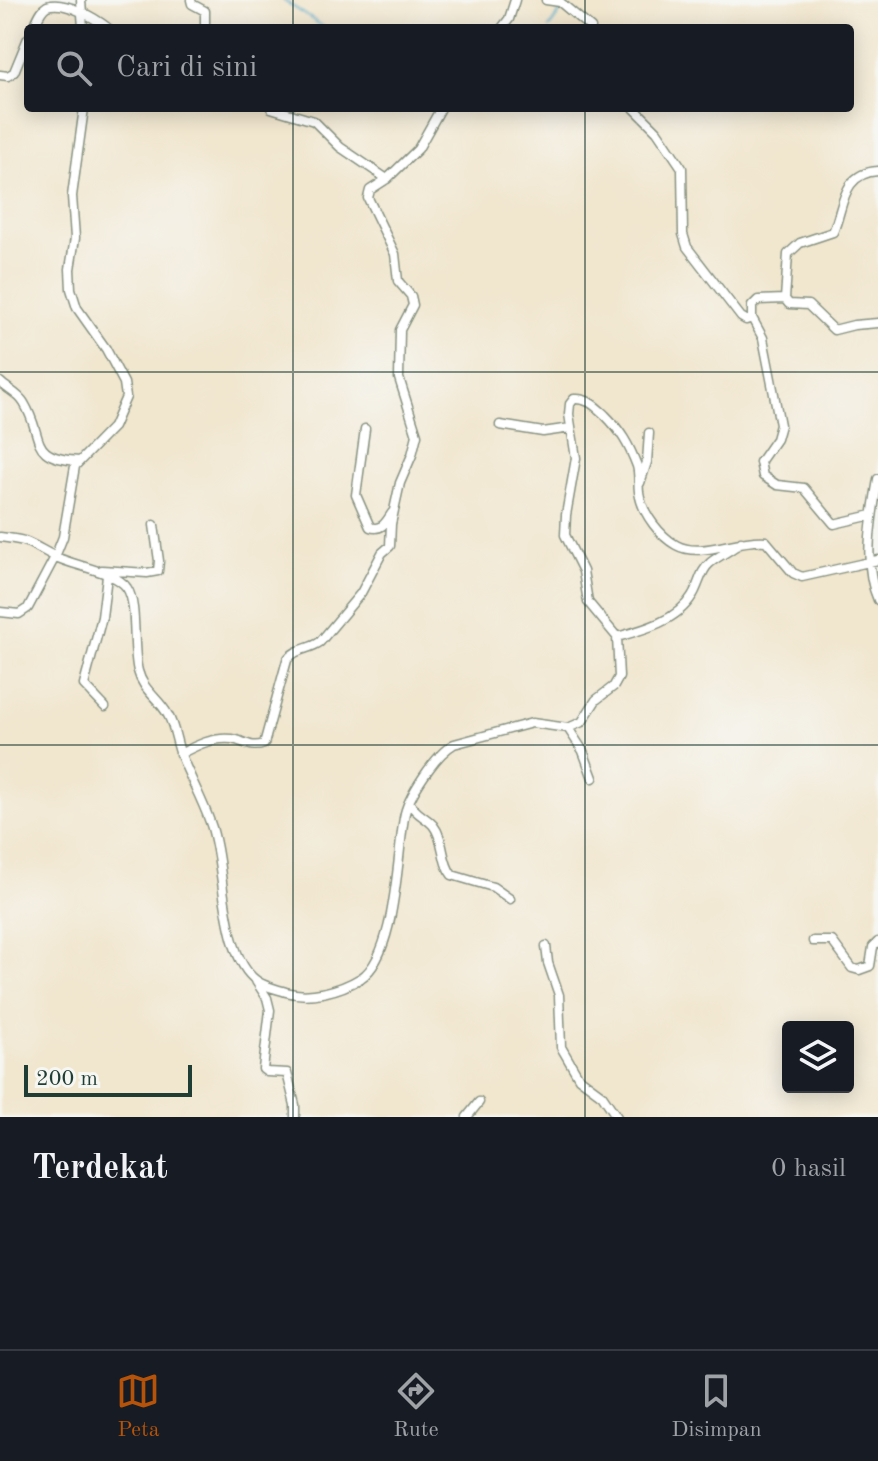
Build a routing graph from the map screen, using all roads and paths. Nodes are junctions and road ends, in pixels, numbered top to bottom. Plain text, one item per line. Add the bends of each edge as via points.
1 (81, 0) edge
2 (191, 0) edge
3 (515, 0) edge
4 (546, 0) edge
5 (561, 1) edge
6 (83, 12) junction
7 (35, 24) edge
8 (83, 24) edge
9 (102, 24) edge
10 (205, 24) edge
11 (505, 24) edge
12 (587, 24) edge
13 (24, 48) edge
14 (0, 75) edge
15 (83, 112) edge
16 (284, 112) edge
17 (439, 112) edge
18 (638, 112) edge
19 (878, 171) edge
20 (387, 179) junction
21 (785, 299) junction
22 (752, 318) junction
23 (878, 323) edge
24 (0, 382) edge
25 (500, 425) dead end
26 (571, 428) junction
27 (365, 429) dead end
28 (649, 433) dead end
29 (79, 461) junction
30 (878, 479) edge
31 (639, 488) junction
32 (397, 505) junction
33 (872, 515) junction
34 (154, 525) dead end
35 (0, 537) edge
36 (742, 541) junction
37 (55, 557) junction
38 (874, 561) edge
39 (88, 569) junction
40 (107, 576) junction
41 (878, 600) edge
42 (0, 612) edge
43 (617, 637) junction
44 (105, 707) dead end
45 (568, 728) junction
46 (180, 754) junction
47 (593, 778) dead end
48 (409, 802) junction
49 (510, 899) dead end
50 (813, 941) dead end
51 (878, 942) edge
52 (546, 946) dead end
53 (256, 980) junction
54 (479, 1102) dead end
55 (295, 1117) edge
56 (467, 1117) edge
57 (617, 1117) edge

1 - 6 street
2 - 10 street via 205,11
3 - 11 street
4 - 5 street
5 - 12 street
6 - 7 street via 50,5
6 - 8 street
6 - 9 street
13 - 14 street via 14,72
15 - 29 street via 72,196 71,289 126,389 113,427
16 - 20 street via 314,121 347,153
17 - 20 street via 418,149
18 - 22 street via 682,168 687,247 741,317
19 - 21 street via 863,174 846,191 833,232 790,250
20 - 32 street via 370,190 368,198 395,254 398,281 413,305 400,330 399,378 417,435
21 - 22 street via 756,301
21 - 23 street via 808,305 834,330
22 - 33 street via 763,338 780,425 760,462 763,476 777,485 804,488 834,524
24 - 29 street via 23,401 44,450 53,459
25 - 26 street via 543,432
26 - 31 street via 569,408 574,399 599,409 623,434 637,467
26 - 43 street via 576,458 565,535 583,571 588,602
27 - 32 street via 356,495 370,527 384,525
28 - 31 street
29 - 37 street via 71,476
30 - 33 street
31 - 36 street via 653,523 680,547 697,551
32 - 46 street via 390,546 361,593 320,642 287,660 264,744 211,740
33 - 38 street
34 - 39 street via 158,571
35 - 37 street via 23,541
36 - 38 street via 766,541 799,576
36 - 43 street via 708,564 692,596 673,614 648,629
37 - 39 street
37 - 42 street via 28,608 19,614
38 - 41 street via 869,577
39 - 40 street
40 - 44 street via 101,625 84,685
40 - 46 street via 123,582 131,593 140,680 167,712
43 - 45 street via 619,677 582,722
45 - 47 street
45 - 48 street via 532,723 454,744
46 - 53 street via 216,840 232,939
48 - 49 street via 435,829 448,872 493,887
48 - 53 street via 392,909 367,973 310,995
50 - 51 street via 832,941 856,970 870,966
52 - 57 street via 559,995 561,1047 579,1078 602,1095
53 - 55 street via 270,1010 263,1069 287,1073
54 - 56 street

